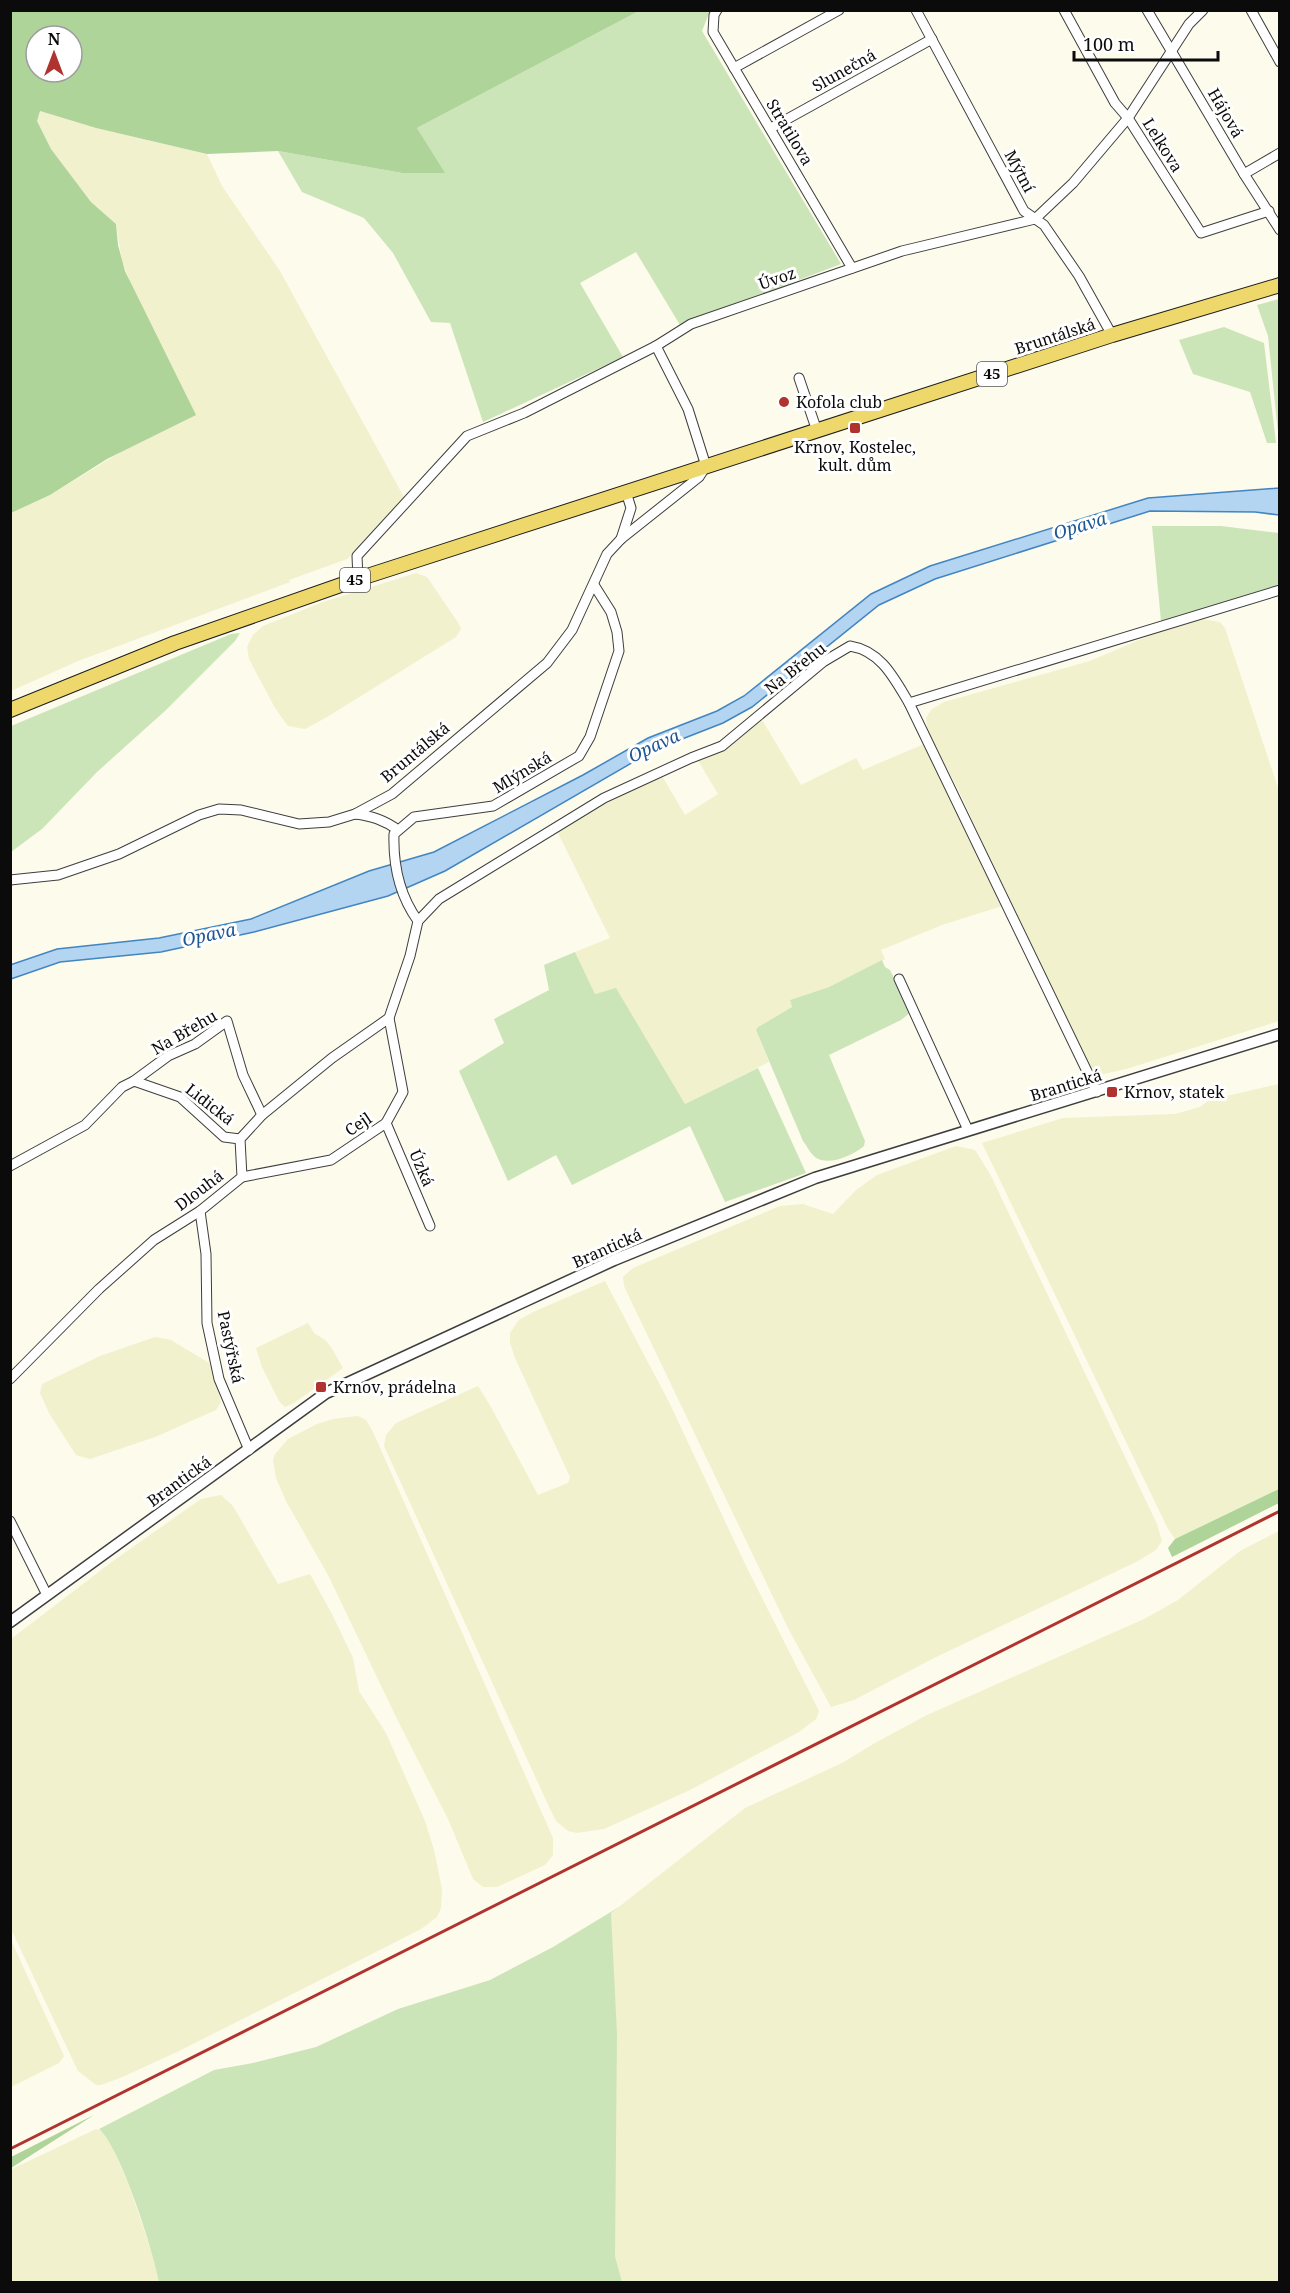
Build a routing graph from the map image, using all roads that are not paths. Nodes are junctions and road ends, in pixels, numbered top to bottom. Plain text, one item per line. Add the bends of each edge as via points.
1 (717, 10) edge
2 (838, 10) edge
3 (916, 10) edge
4 (1064, 10) edge
5 (1147, 10) edge
6 (1203, 10) edge
7 (1251, 10) edge
8 (932, 39) junction
9 (1171, 51) junction
10 (1280, 62) edge
11 (734, 68) junction
12 (1128, 118) junction
13 (771, 128) junction
14 (1280, 153) edge
15 (1244, 174) junction
16 (1269, 212) junction
17 (1035, 219) junction
18 (1280, 230) edge
19 (852, 268) junction
20 (1280, 285) edge
21 (1112, 335) junction
22 (656, 346) junction
23 (799, 378) dead end
24 (817, 431) junction
25 (706, 466) junction
26 (626, 492) junction
27 (621, 538) junction
28 (358, 579) junction
29 (594, 585) junction
30 (1280, 590) edge
31 (909, 703) junction
32 (10, 710) edge
33 (355, 814) junction
34 (398, 830) junction
35 (10, 880) edge
36 (418, 921) junction
37 (899, 979) dead end
38 (389, 1018) junction
39 (1280, 1034) edge
40 (134, 1081) junction
41 (1097, 1092) junction
42 (262, 1115) junction
43 (386, 1123) junction
44 (969, 1130) junction
45 (240, 1139) junction
46 (10, 1166) edge
47 (242, 1177) junction
48 (200, 1211) junction
49 (430, 1226) dead end
50 (10, 1379) edge
51 (249, 1450) junction
52 (10, 1521) edge
53 (48, 1595) junction
54 (10, 1622) edge

1 - 11 street, Stratilova via 713,32
2 - 11 street
3 - 8 street, Mýtní
4 - 12 street, Lelkova via 1115,103
5 - 9 street, Hájová
6 - 9 street
7 - 10 street
8 - 13 street, Slunečná
8 - 17 street, Mýtní via 1024,211
9 - 12 street
9 - 15 street, Hájová
11 - 13 street, Stratilova
12 - 16 street, Lelkova via 1201,233
12 - 17 street via 1073,183
13 - 19 street, Stratilova
14 - 15 street
15 - 16 street, Hájová
16 - 18 street, Hájová
17 - 19 street, Úvoz via 902,250
17 - 21 street, Mýtní via 1044,225 1079,276
19 - 22 street, Úvoz via 691,324
20 - 21 main road, Bruntálská / 45
21 - 24 main road, Bruntálská / 45
22 - 25 street via 688,409
22 - 28 street, Úvoz via 467,436 357,556
23 - 24 street
24 - 25 main road, Bruntálská / 45
25 - 26 main road, Bruntálská / 45
25 - 27 street, Bruntálská via 699,477
26 - 27 street, Bruntálská via 631,508
26 - 28 main road, Bruntálská / 45
27 - 29 street, Bruntálská via 607,554
28 - 32 main road, Bruntálská / 45 via 175,643
29 - 33 street, Bruntálská via 572,630 547,663 392,794
29 - 34 street, Mlýnská via 611,612 619,651 590,737 579,756 493,806 414,817
30 - 31 street
31 - 36 street, Na Břehu via 888,667 850,646 824,662 722,746 604,798 439,899
31 - 41 street
33 - 34 street via 385,821
33 - 35 street, Bruntálská via 329,822 299,824 241,810 219,809 119,854 58,875
34 - 36 street via 394,834 393,856 405,904
36 - 38 street
37 - 44 street
38 - 42 street
38 - 43 street, Cejl via 403,1092
39 - 41 street, Brantická
40 - 42 street, Na Břehu via 227,1021 243,1075
40 - 45 street, Lidická via 180,1097 224,1137
40 - 46 street via 85,1125
41 - 44 street, Brantická
42 - 45 street
43 - 47 street, Cejl via 332,1160
43 - 49 street, Úzká
44 - 51 street, Brantická via 815,1178 614,1260 326,1394
45 - 47 street, Dlouhá
47 - 48 street, Dlouhá
48 - 50 street, Dlouhá via 154,1240
48 - 51 street, Pastýřská via 206,1254 207,1323 219,1379
51 - 53 street, Brantická
52 - 53 street
53 - 54 street, Brantická

